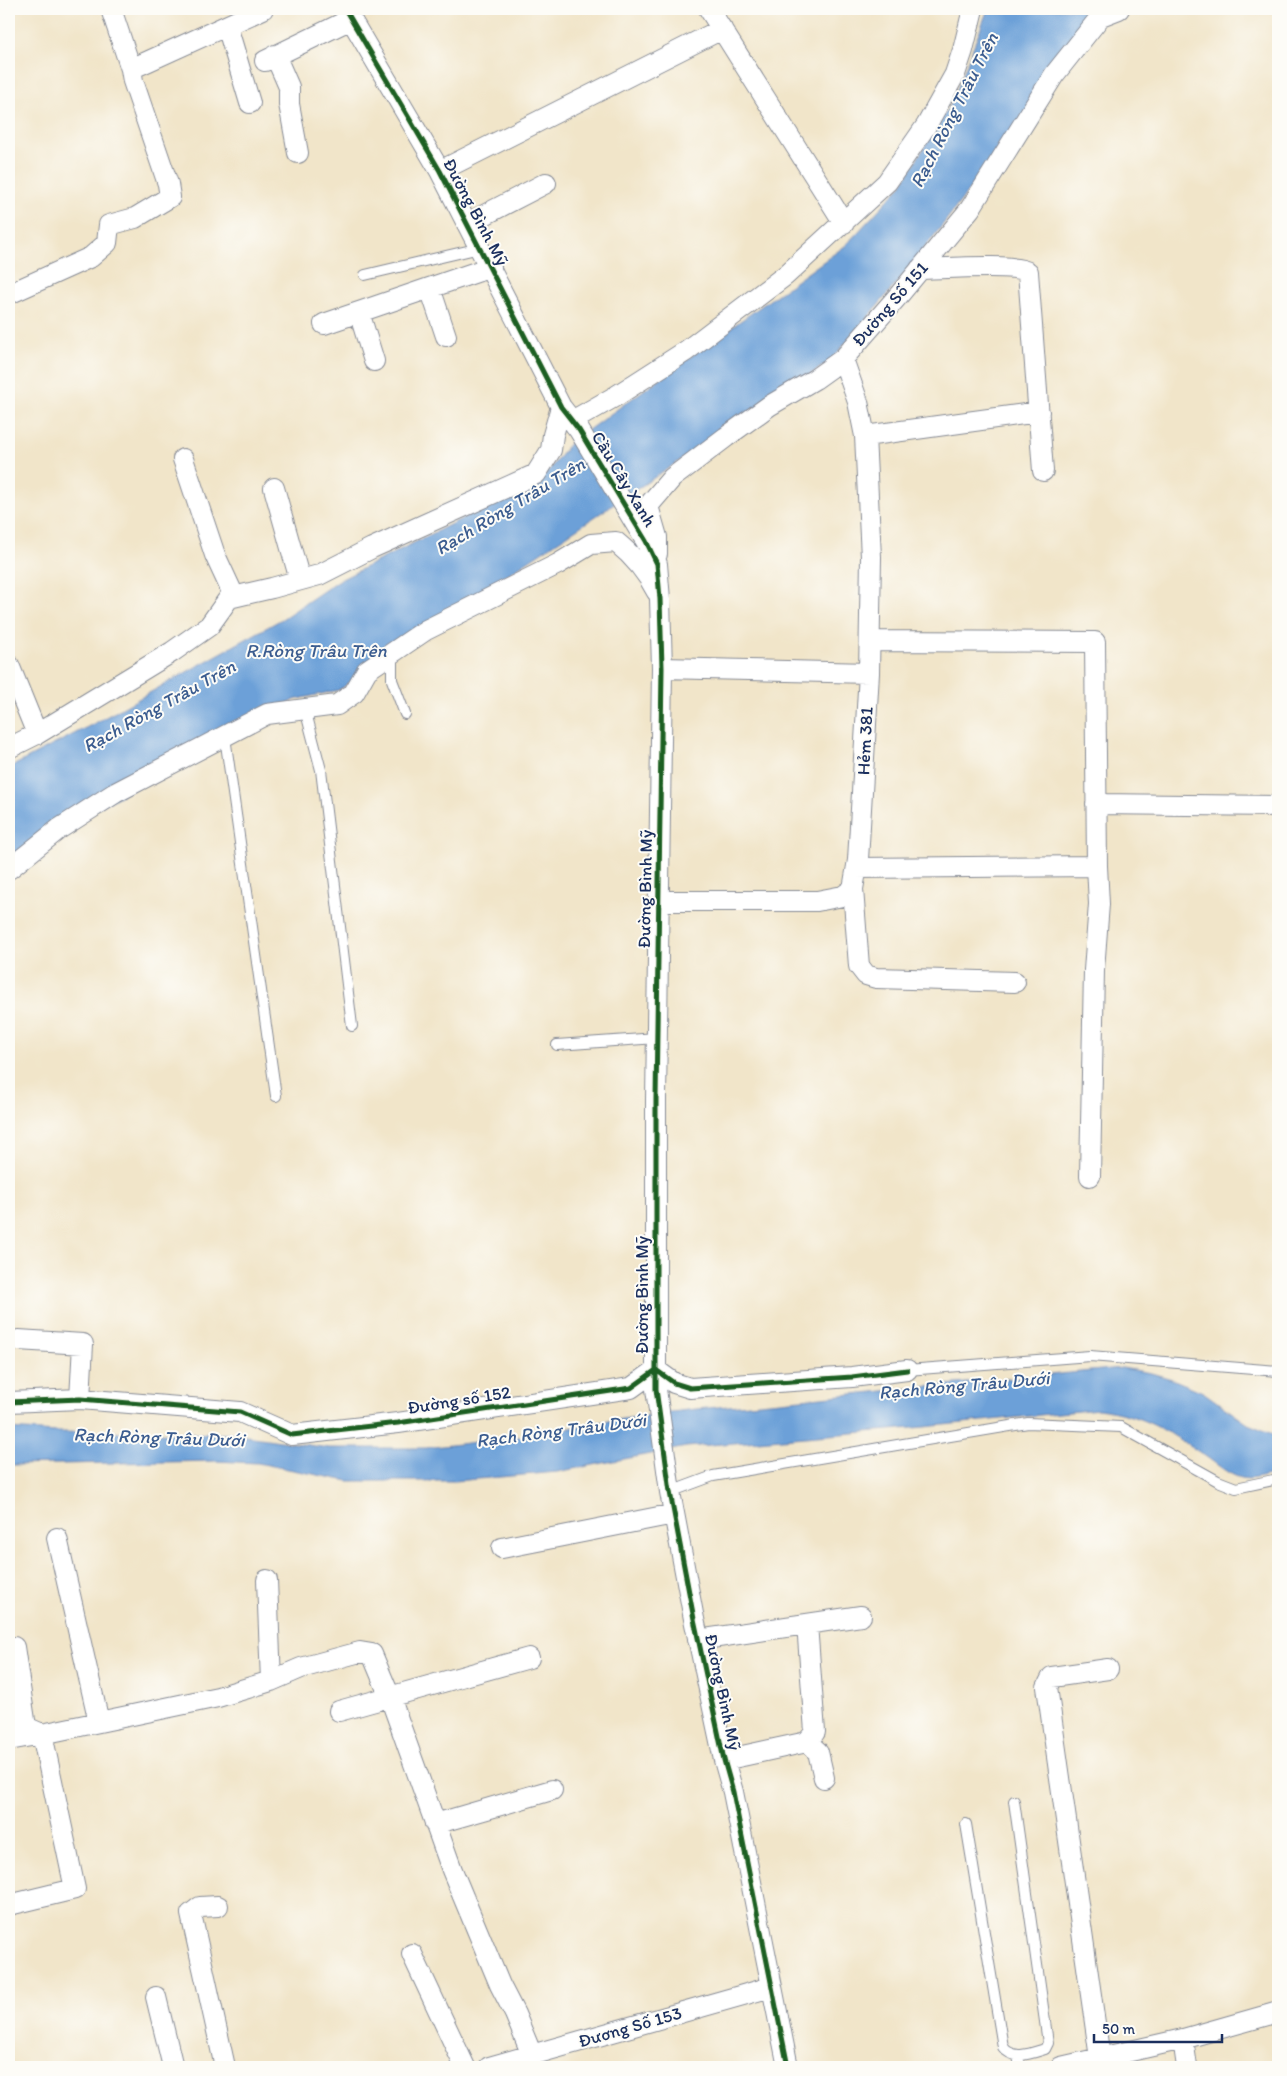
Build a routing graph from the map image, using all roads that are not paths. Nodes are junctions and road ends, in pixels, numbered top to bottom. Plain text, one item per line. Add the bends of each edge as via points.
1 (111, 9) edge
2 (263, 9) edge
3 (709, 9) edge
4 (973, 9) edge
5 (1119, 9) edge
6 (347, 14) edge
7 (228, 26) junction
8 (722, 29) junction
9 (131, 69) junction
10 (250, 103) dead end
11 (298, 153) dead end
12 (440, 171) junction
13 (546, 183) dead end
14 (844, 223) junction
15 (467, 224) junction
16 (480, 248) junction
17 (491, 267) junction
18 (920, 269) junction
19 (365, 275) dead end
20 (430, 288) junction
21 (10, 291) edge
22 (359, 312) junction
23 (324, 324) dead end
24 (446, 336) dead end
25 (843, 359) junction
26 (374, 361) dead end
27 (1039, 412) junction
28 (571, 419) junction
29 (865, 436) junction
30 (182, 459) dead end
31 (1043, 471) dead end
32 (274, 488) dead end
33 (646, 541) joint
34 (657, 564) junction
35 (300, 580) junction
36 (234, 596) junction
37 (660, 598) junction
38 (870, 641) junction
39 (392, 653) junction
40 (9, 665) edge
41 (662, 668) junction
42 (869, 673) junction
43 (305, 709) junction
44 (405, 714) dead end
45 (38, 734) junction
46 (225, 737) junction
47 (9, 748) edge
48 (1096, 804) junction
49 (1278, 806) edge
50 (1097, 866) junction
51 (857, 868) junction
52 (9, 869) edge
53 (853, 889) junction
54 (659, 901) junction
55 (1014, 982) dead end
56 (352, 1026) dead end
57 (657, 1038) junction
58 (557, 1045) dead end
59 (276, 1096) dead end
60 (1090, 1176) dead end
61 (18, 1340) dead end
62 (907, 1370) joint
63 (1278, 1372) edge
64 (656, 1380) junction
65 (80, 1398) junction
66 (9, 1402) edge
67 (1278, 1479) edge
68 (670, 1492) junction
69 (674, 1514) junction
70 (57, 1538) dead end
71 (502, 1548) dead end
72 (267, 1580) dead end
73 (861, 1616) dead end
74 (807, 1624) junction
75 (698, 1640) junction
76 (14, 1647) dead end
77 (529, 1658) dead end
78 (1108, 1669) dead end
79 (271, 1681) junction
80 (390, 1697) junction
81 (339, 1711) dead end
82 (99, 1722) junction
83 (42, 1734) junction
84 (9, 1740) edge
85 (807, 1742) junction
86 (724, 1760) junction
87 (824, 1778) dead end
88 (552, 1790) dead end
89 (1014, 1801) dead end
90 (435, 1824) junction
91 (966, 1824) dead end
92 (9, 1905) edge
93 (218, 1906) dead end
94 (412, 1954) dead end
95 (771, 1987) junction
96 (156, 1997) dead end
97 (1278, 2012) edge
98 (1183, 2039) junction
99 (532, 2055) junction
100 (1018, 2056) junction
101 (1100, 2058) junction
102 (173, 2067) edge
103 (225, 2067) edge
104 (466, 2067) edge
105 (489, 2067) edge
106 (788, 2067) edge
107 (1020, 2067) edge
108 (1061, 2067) edge
109 (1187, 2067) edge

1 - 9 street
2 - 7 street
3 - 8 street
4 - 14 street via 955,74 926,126 887,182
5 - 18 street, Đường Số 151 via 1101,16 1054,75 970,209
6 - 11 street via 270,58 289,87
6 - 12 street, Đường Bình Mỹ
7 - 9 street
7 - 10 street
8 - 12 street
8 - 14 street
9 - 21 street via 170,198 135,218 109,225 107,243 91,257
12 - 15 street, Đường Bình Mỹ
13 - 15 street
14 - 28 street via 786,276 686,351 616,396
15 - 16 street, Đường Bình Mỹ
16 - 17 street, Đường Bình Mỹ
16 - 19 lane
17 - 20 street
17 - 28 street, Đường Bình Mỹ
18 - 25 street, Đường Số 151
18 - 27 street via 1007,267 1022,268 1028,272
20 - 22 street
20 - 24 street
22 - 23 street
22 - 26 street
25 - 29 street, Hẻm 381 via 858,402
25 - 34 street, Đường Số 151 via 769,406 672,478 648,506 657,537
27 - 29 street
27 - 31 street
28 - 33 street, Cầu Cây Xanh
28 - 35 street via 553,435 551,450 536,474 319,575
29 - 38 street, Hẻm 381 via 871,557
30 - 36 street via 215,555
32 - 35 street
33 - 34 street, Đường Bình Mỹ
34 - 37 street, Đường Bình Mỹ
35 - 36 street
36 - 45 street via 229,598 209,626
37 - 39 street via 631,554 616,542 591,544 426,630
37 - 41 street, Đường Bình Mỹ
38 - 42 street, Hẻm 381
38 - 48 street via 1095,642
39 - 43 street via 368,670 354,693 337,705
39 - 44 lane via 392,680
40 - 45 street
41 - 42 street
41 - 54 street, Đường Bình Mỹ
42 - 51 street, Hẻm 381
43 - 46 street via 267,714
43 - 56 lane via 321,770
45 - 47 street
46 - 52 street via 115,793 59,828
46 - 59 lane
48 - 49 street
48 - 50 street
50 - 51 street
50 - 60 street via 1099,904 1094,970
51 - 53 street, Hẻm 381
53 - 54 street via 843,896 818,901
53 - 55 street, Hẻm 381 via 858,966 866,975 876,978
54 - 57 street, Đường Bình Mỹ
57 - 58 lane
57 - 64 street, Đường Bình Mỹ
61 - 65 street via 84,1344
62 - 63 lane via 1090,1356
62 - 64 street via 690,1388
64 - 65 street, Đường số 152 via 631,1388 398,1423 292,1435 240,1412
64 - 68 street, Đường Bình Mỹ
65 - 66 street, Đường số 152
67 - 68 lane via 1236,1488 1121,1427 1028,1423 713,1476
68 - 69 street, Đường Bình Mỹ
69 - 71 street
69 - 75 street, Đường Bình Mỹ
70 - 82 street
72 - 79 street
73 - 74 street
74 - 75 street
74 - 85 street via 815,1732
75 - 86 street, Đường Bình Mỹ
76 - 83 street via 26,1727
77 - 80 street
78 - 101 street via 1052,1677 1047,1688
79 - 80 street via 301,1668 360,1652 372,1654
79 - 82 street via 218,1697
80 - 81 street
80 - 90 street
82 - 83 street
83 - 84 street
83 - 92 street via 75,1889
85 - 86 street
85 - 87 street via 818,1752
86 - 95 street, Đường Bình Mỹ
88 - 90 street
89 - 100 lane via 1048,2043 1045,2049
90 - 99 street
91 - 100 lane via 1003,2047
93 - 103 street via 200,1907 190,1914
94 - 104 street
95 - 99 street, Đương Số 153
95 - 106 street, Đường Bình Mỹ
96 - 102 street
97 - 98 street
98 - 101 street
98 - 109 street
99 - 105 street, Đương Số 153
100 - 107 lane
101 - 108 street

